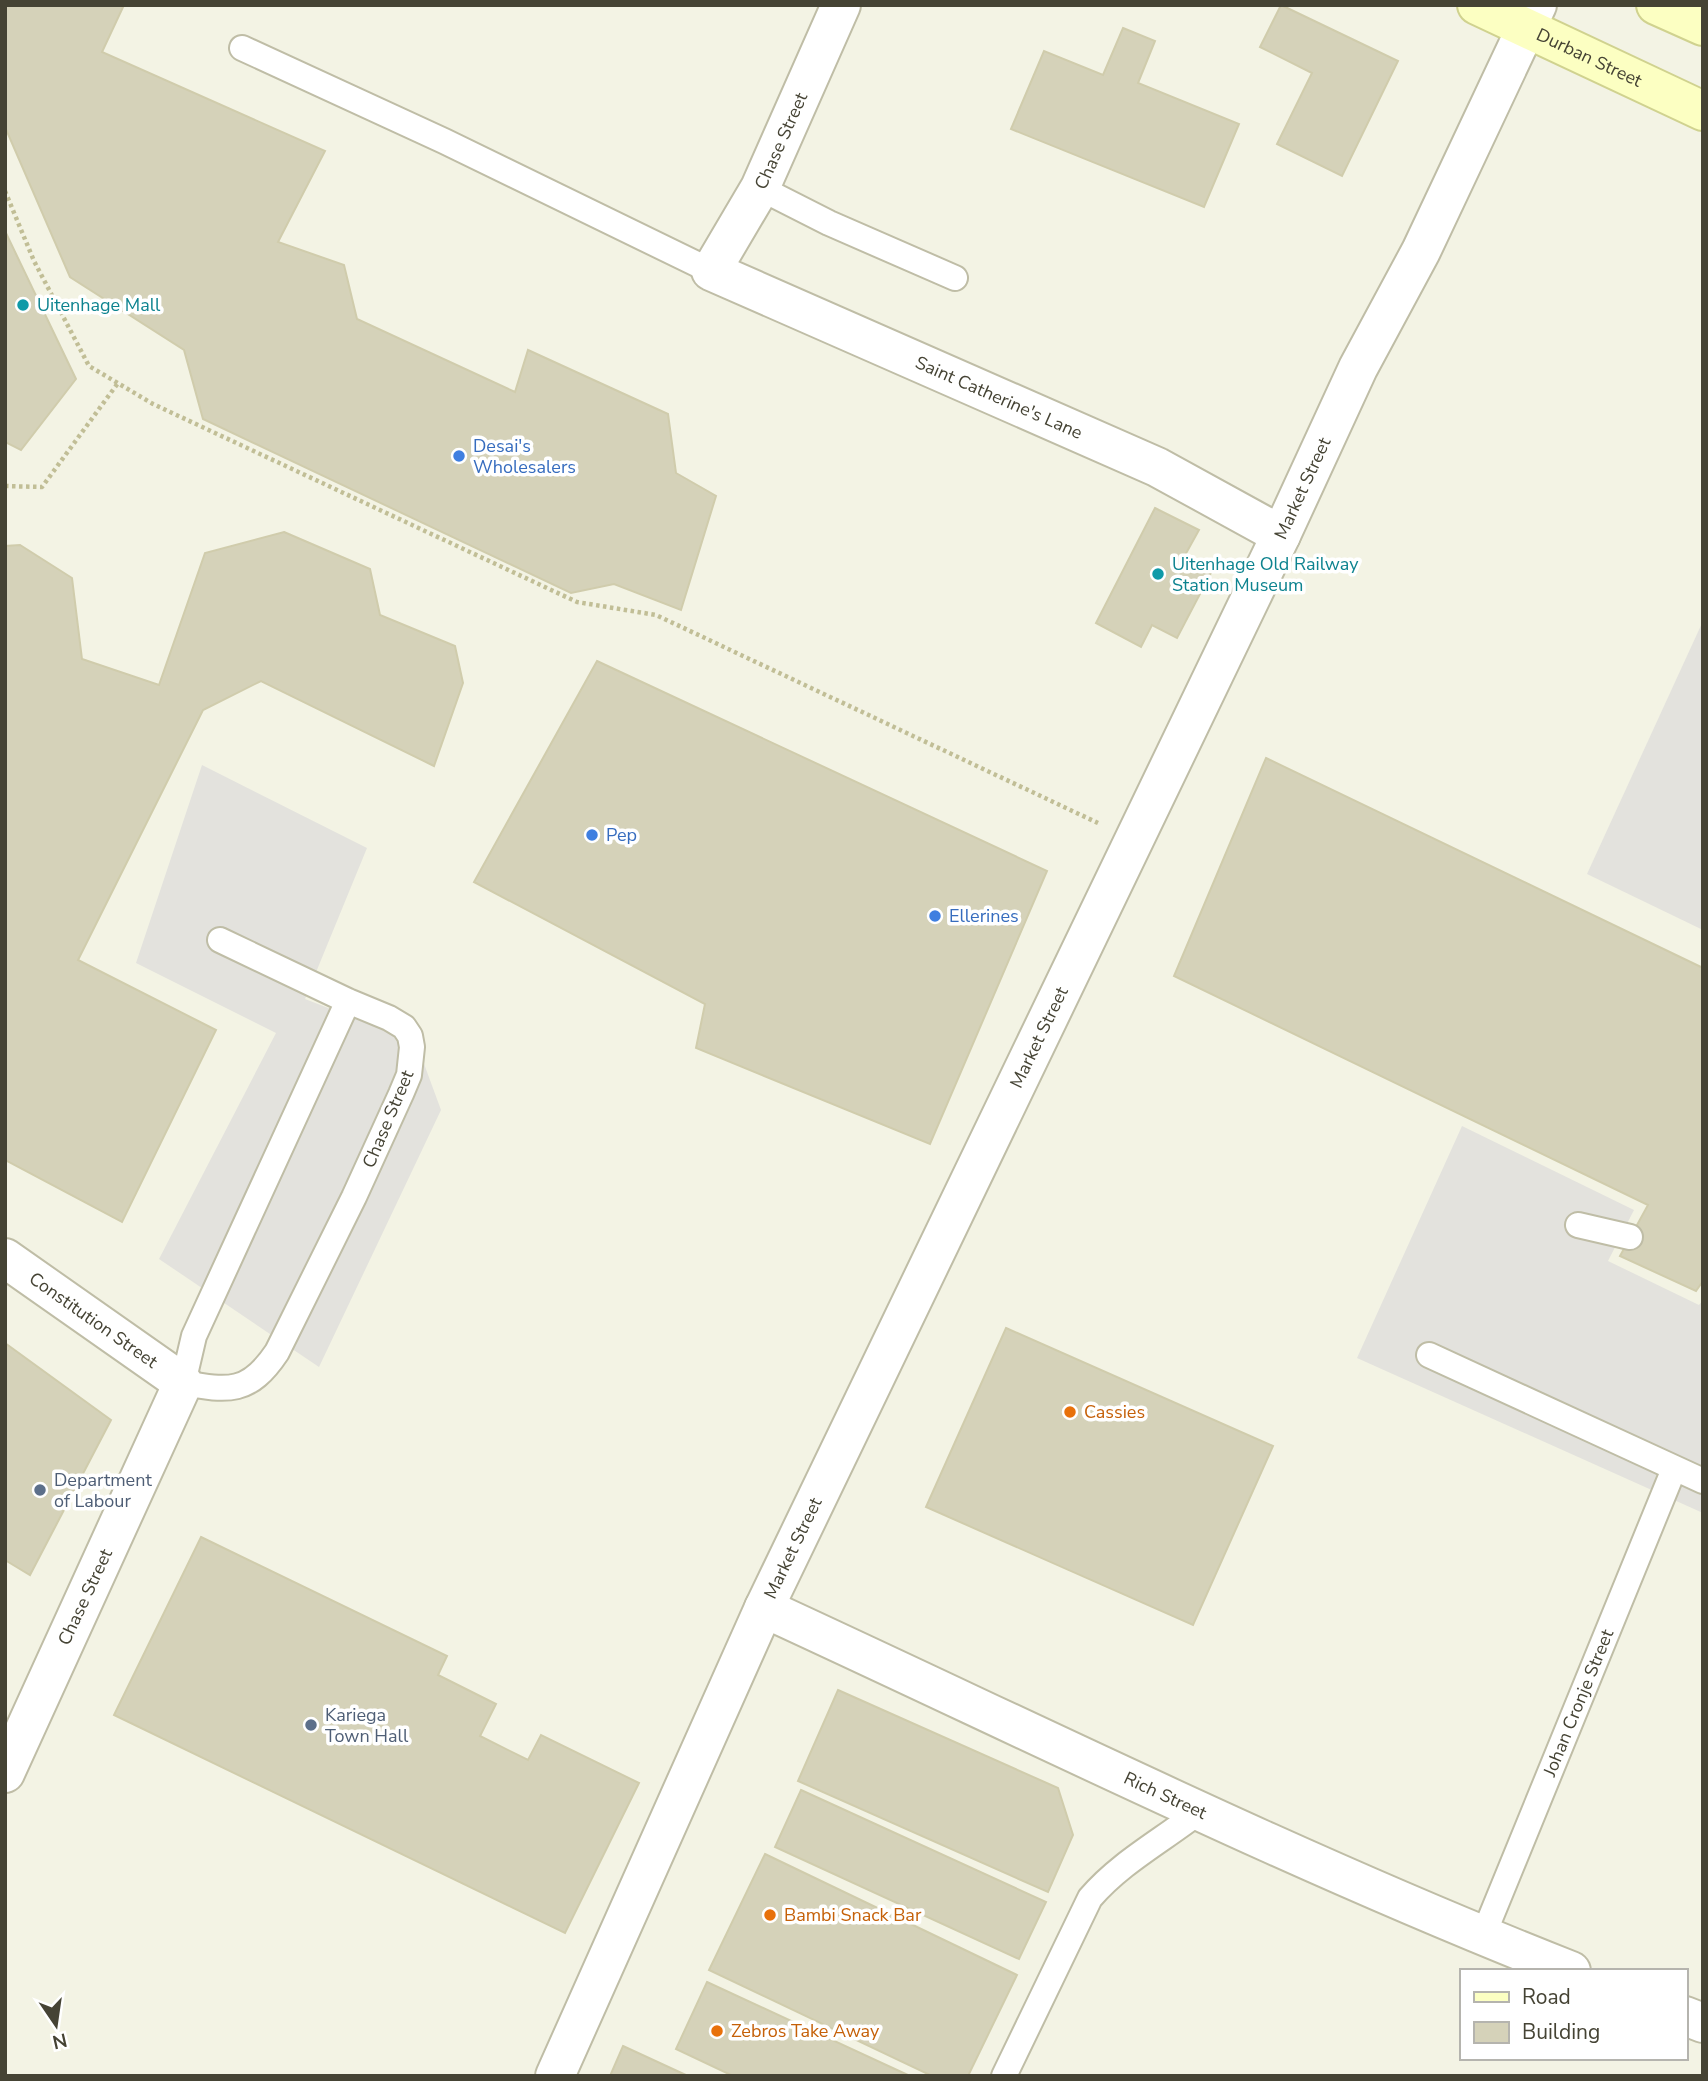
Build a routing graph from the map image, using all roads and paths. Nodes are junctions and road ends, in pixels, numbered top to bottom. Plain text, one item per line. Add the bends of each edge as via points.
1 (841, 5) edge
2 (1477, 5) edge
3 (1656, 5) edge
4 (1531, 16) edge
5 (1703, 26) edge
6 (242, 48) dead end
7 (1703, 111) edge
8 (760, 188) junction
9 (5, 191) edge
10 (711, 271) junction
11 (955, 278) dead end
12 (118, 383) junction
13 (5, 486) edge
14 (1281, 535) junction
15 (1134, 840) junction
16 (220, 940) dead end
17 (348, 1001) junction
18 (1578, 1225) dead end
19 (1630, 1237) dead end
20 (5, 1258) edge
21 (1429, 1355) dead end
22 (183, 1383) junction
23 (1674, 1469) junction
24 (1703, 1481) edge
25 (764, 1608) junction
26 (5, 1773) edge
27 (1200, 1811) junction
28 (1482, 1936) junction
29 (1566, 1969) edge
30 (555, 2076) edge
31 (1004, 2076) edge

1 - 8 street, Chase Street
2 - 4 street, Durban Street
3 - 5 street
4 - 7 street, Durban Street
4 - 14 street, Market Street
6 - 10 lane
8 - 10 street, Chase Street
8 - 11 lane
9 - 12 path via 34,261 89,366
10 - 14 street, Saint Catherine's Lane via 1157,467
12 - 13 path via 42,487
12 - 15 path via 153,404 578,602 656,615
14 - 15 street, Market Street
15 - 25 street, Market Street
16 - 17 lane
17 - 22 lane, Chase Street via 194,1336
17 - 22 lane, Chase Street via 389,1018 410,1035 412,1062 405,1085 354,1197 267,1366 251,1382 238,1387
18 - 19 lane
20 - 22 street, Constitution Street
21 - 23 lane
22 - 26 street, Chase Street
23 - 24 lane
23 - 28 lane, Johan Cronje Street
25 - 27 street, Rich Street
25 - 30 street, Market Street
27 - 28 street, Rich Street
27 - 31 lane via 1108,1877 1090,1898
28 - 29 street, Rich Street

